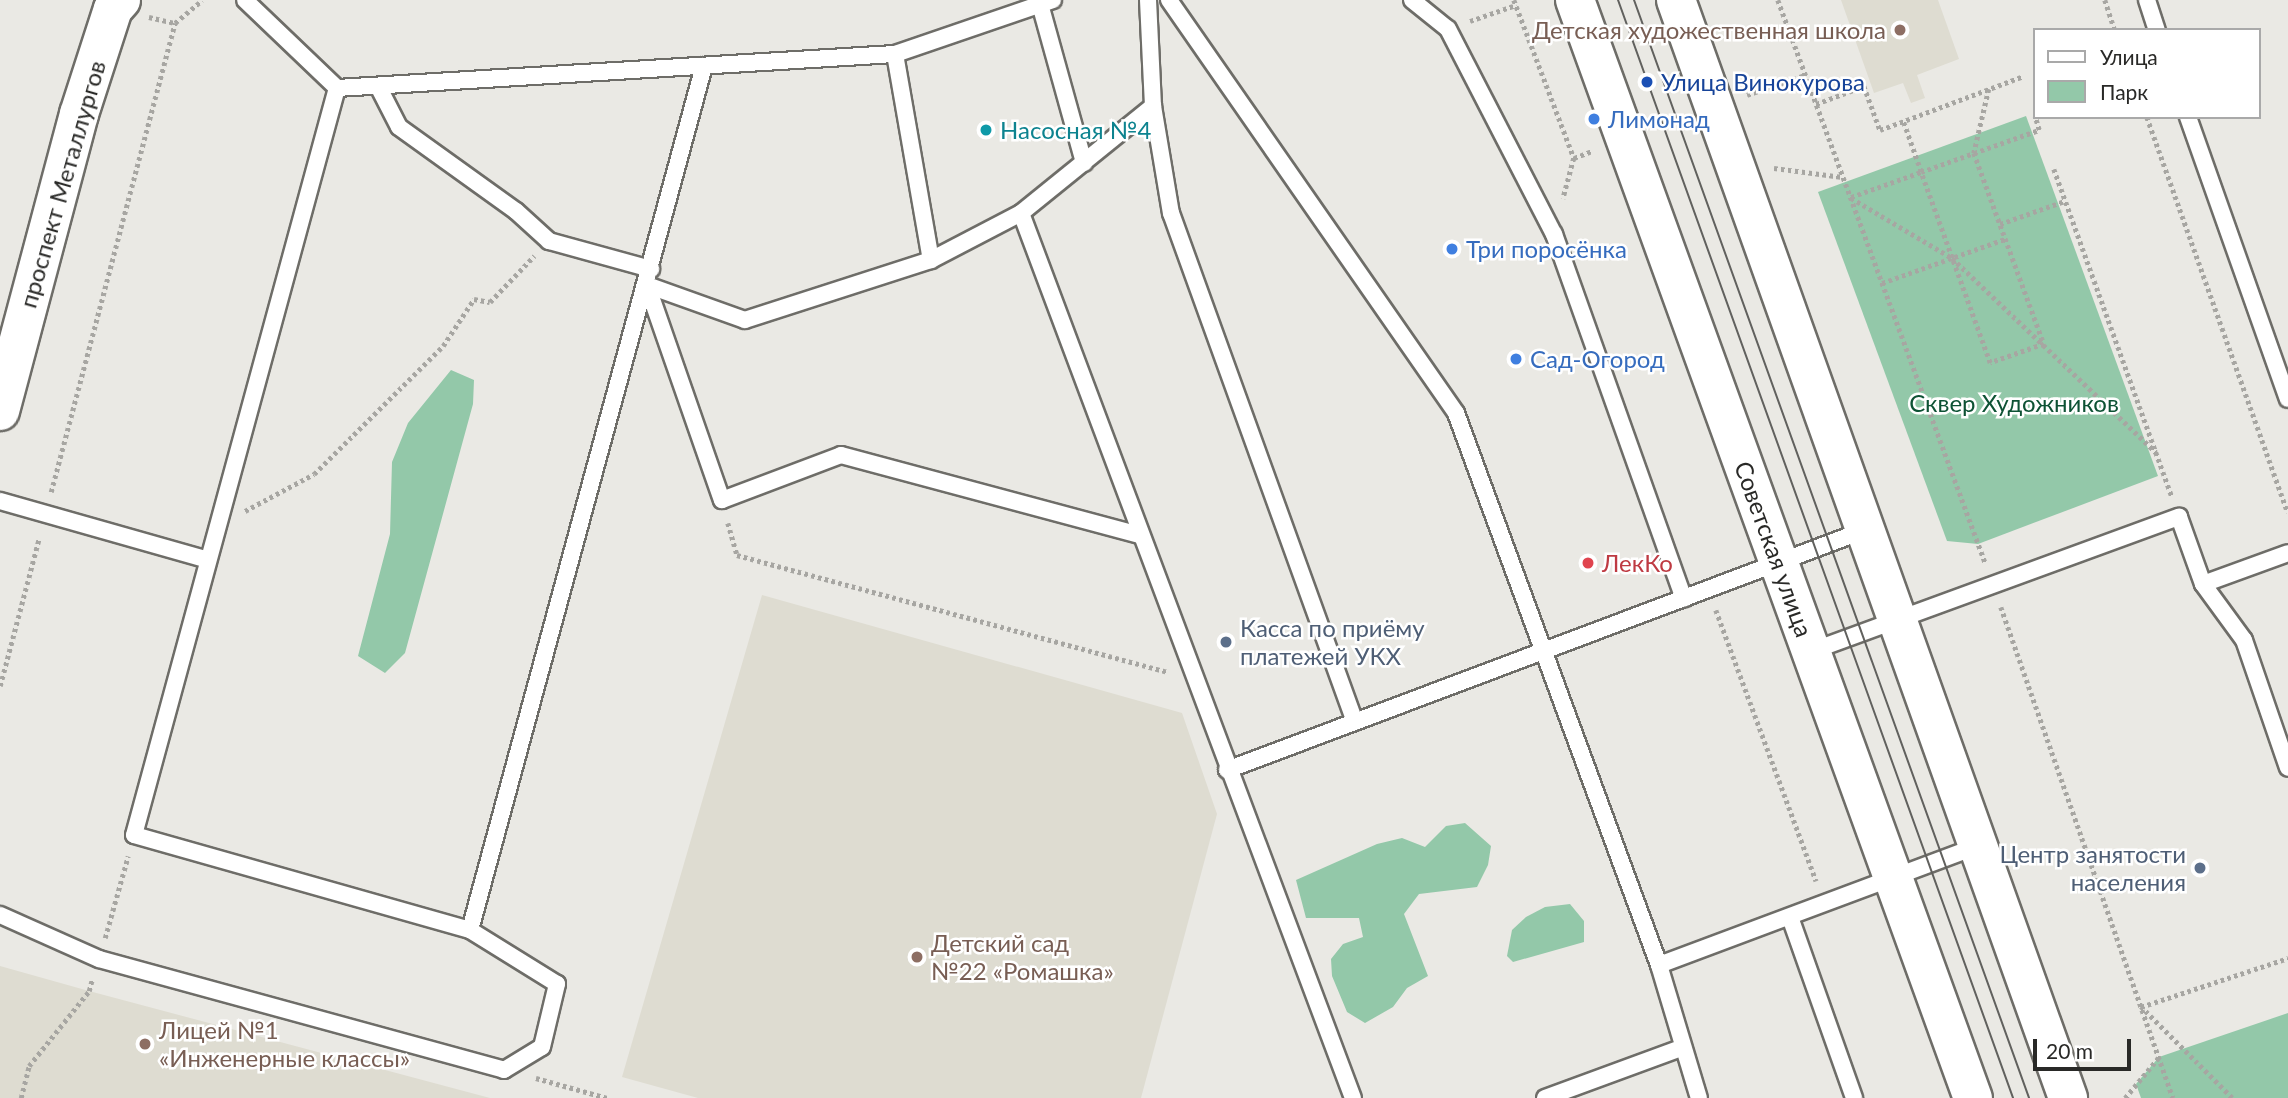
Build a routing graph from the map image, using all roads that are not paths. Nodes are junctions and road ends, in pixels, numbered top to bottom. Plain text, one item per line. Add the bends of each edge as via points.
1 (121, 0) edge
2 (245, 0) edge
3 (1148, 0) edge
4 (1169, 0) edge
5 (1412, 0) edge
6 (1575, 0) edge
7 (1676, 0) edge
8 (2147, 0) edge
9 (1046, 2) edge
10 (2156, 28) edge
11 (895, 54) junction
12 (704, 66) junction
13 (378, 86) junction
14 (337, 88) junction
15 (1153, 106) junction
16 (2189, 119) edge
17 (1084, 163) junction
18 (1021, 213) junction
19 (931, 260) junction
20 (649, 277) junction
21 (2285, 380) edge
22 (2288, 399) edge
23 (0, 411) edge
24 (0, 500) edge
25 (1865, 530) junction
26 (1140, 535) junction
27 (2288, 553) edge
28 (208, 560) junction
29 (1779, 562) junction
30 (2203, 584) junction
31 (1684, 598) junction
32 (1897, 620) junction
33 (1812, 651) junction
34 (1544, 652) junction
35 (1355, 722) junction
36 (2288, 768) edge
37 (1227, 770) junction
38 (1978, 846) junction
39 (1894, 878) junction
40 (0, 915) edge
41 (1790, 917) junction
42 (470, 930) junction
43 (1660, 965) junction
44 (1681, 1048) junction
45 (1353, 1098) edge
46 (1545, 1098) edge
47 (1699, 1098) edge
48 (1854, 1098) edge
49 (1973, 1098) edge
50 (2068, 1098) edge

1 - 23 main road, проспект Металлургов via 113,9 79,114
2 - 14 lane
3 - 15 lane
4 - 34 lane via 1456,413
5 - 31 lane via 1448,29 1554,234
6 - 29 main road, Советская улица
7 - 25 main road
8 - 10 lane
9 - 11 lane
9 - 17 lane
11 - 12 lane
11 - 19 lane
12 - 13 lane
12 - 20 lane
13 - 14 lane
13 - 20 lane via 399,127 516,211 549,241
14 - 28 lane
15 - 17 lane
15 - 35 lane via 1171,213
16 - 21 lane
17 - 18 lane
18 - 19 lane
18 - 26 lane
19 - 20 lane via 745,320
20 - 26 lane via 722,500 841,455
20 - 42 lane
21 - 22 lane
24 - 28 lane
25 - 29 lane
25 - 32 main road
26 - 37 lane
27 - 30 lane
28 - 42 lane via 134,835
29 - 31 lane
29 - 33 main road, Советская улица
30 - 32 lane via 2179,517
30 - 36 lane via 2244,640
31 - 34 lane
32 - 33 lane
32 - 38 main road
33 - 39 main road, Советская улица
34 - 35 lane
34 - 43 lane
35 - 37 lane
37 - 45 lane
38 - 39 lane
38 - 50 main road
39 - 41 lane
39 - 49 main road, Советская улица
40 - 42 lane via 99,959 504,1070 541,1047 557,984
41 - 43 lane
41 - 48 lane
43 - 44 lane
44 - 46 lane
44 - 47 lane

